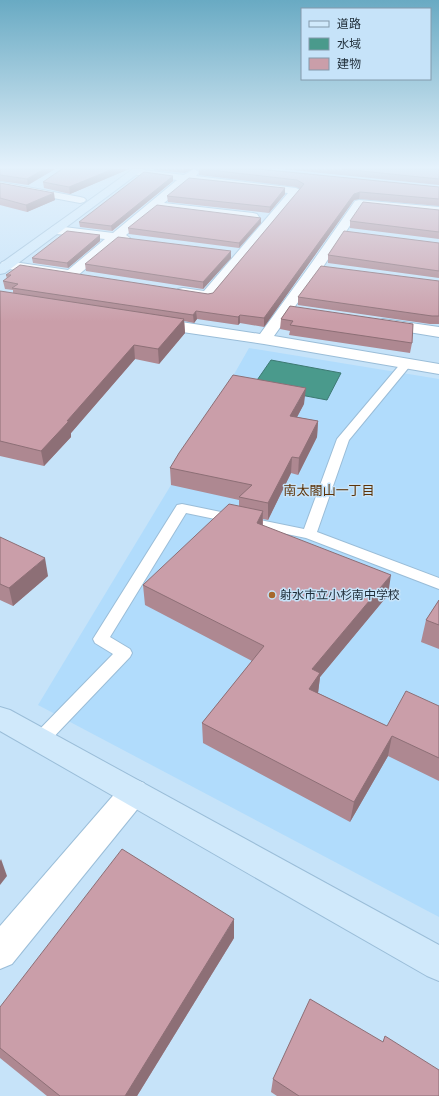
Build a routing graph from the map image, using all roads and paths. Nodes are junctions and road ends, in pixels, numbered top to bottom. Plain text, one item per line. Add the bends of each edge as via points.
1 (55, 220) edge
2 (69, 220) edge
3 (136, 220) edge
4 (271, 220) edge
5 (347, 220) edge
6 (56, 230) junction
7 (339, 232) junction
8 (355, 234) edge
9 (115, 237) junction
10 (138, 240) edge
11 (229, 252) edge
12 (244, 254) junction
13 (2, 264) edge
14 (316, 267) junction
15 (332, 269) edge
16 (71, 274) junction
17 (86, 276) edge
18 (170, 290) edge
19 (285, 309) junction
20 (300, 312) edge
21 (140, 320) edge
22 (370, 322) edge
23 (439, 332) edge
24 (264, 339) junction
25 (406, 364) junction
26 (439, 369) edge
27 (310, 534) junction
28 (439, 584) edge
29 (0, 718) edge
30 (40, 740) junction
31 (134, 792) junction
32 (0, 952) edge
33 (439, 964) edge

1 - 13 street
2 - 6 street
3 - 9 street
4 - 12 street
5 - 7 street
6 - 9 street
6 - 13 street
7 - 8 street
7 - 14 street
9 - 10 street
9 - 16 street
11 - 12 street
12 - 18 street via 208,296
13 - 16 street
14 - 15 street
14 - 19 street
16 - 17 street
19 - 20 street
19 - 24 street
21 - 24 street
22 - 23 street
24 - 25 street
25 - 26 street
25 - 27 lane via 343,439
27 - 28 lane
27 - 30 lane via 182,508 101,639 124,652
29 - 30 street
30 - 31 street
31 - 32 street
31 - 33 street

